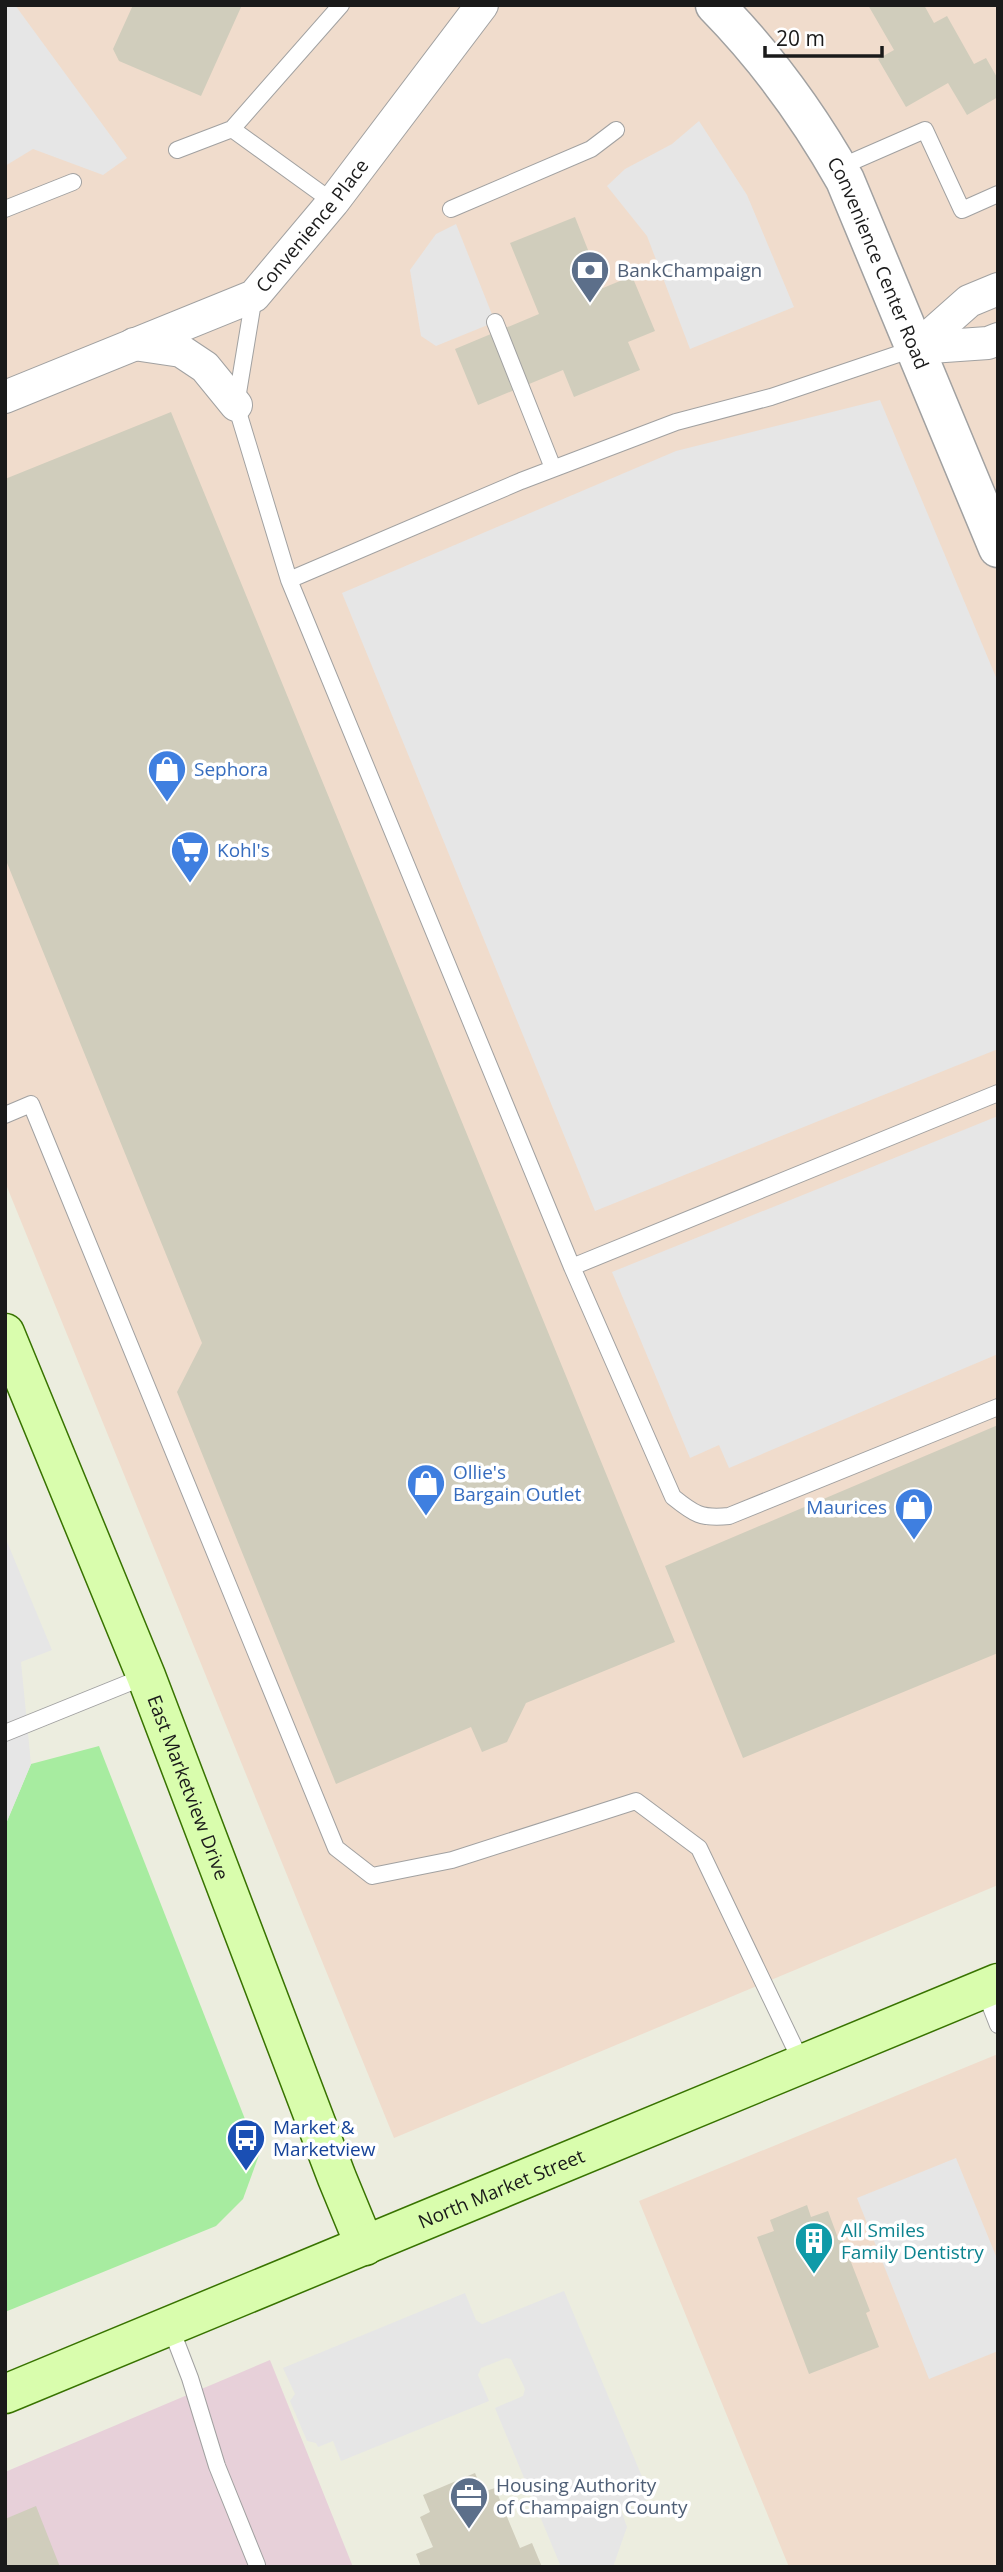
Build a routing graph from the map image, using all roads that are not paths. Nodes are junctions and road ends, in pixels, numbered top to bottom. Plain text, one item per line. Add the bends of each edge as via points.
1 (341, 5) edge
2 (482, 5) edge
3 (715, 5) edge
4 (232, 129) junction
5 (616, 130) dead end
6 (177, 150) dead end
7 (838, 168) junction
8 (73, 182) dead end
9 (998, 194) edge
10 (333, 202) junction
11 (5, 209) edge
12 (450, 209) dead end
13 (998, 289) edge
14 (254, 296) junction
15 (495, 322) dead end
16 (998, 339) edge
17 (133, 343) junction
18 (916, 348) junction
19 (5, 397) edge
20 (236, 405) junction
21 (553, 468) junction
22 (998, 548) edge
23 (289, 580) junction
24 (998, 1093) edge
25 (5, 1115) edge
26 (572, 1267) junction
27 (5, 1333) edge
28 (998, 1407) edge
29 (146, 1676) junction
30 (5, 1733) edge
31 (991, 1986) edge
32 (998, 2025) edge
33 (802, 2063) junction
34 (365, 2246) junction
35 (170, 2326) junction
36 (5, 2394) edge
37 (257, 2565) dead end

1 - 4 lane
2 - 10 street, Convenience Place
3 - 7 street, Convenience Center Road via 760,53
4 - 6 lane
4 - 10 lane
5 - 12 lane via 591,149
7 - 9 lane via 925,130 962,210
7 - 18 street, Convenience Center Road
8 - 11 lane
10 - 14 street, Convenience Place
13 - 18 street via 969,301
14 - 17 street, Convenience Place
14 - 20 lane
15 - 21 lane
16 - 18 street
17 - 19 street, Convenience Place
17 - 20 street via 181,351 205,368
18 - 21 lane via 771,397 676,422
18 - 22 street, Convenience Center Road
20 - 23 lane
21 - 23 lane
23 - 26 lane
24 - 26 lane
25 - 33 lane via 31,1104 335,1848 372,1875 452,1860 636,1801 699,1848
26 - 28 lane via 673,1497 694,1514 729,1516
27 - 29 main road, East Marketview Drive
29 - 30 lane
29 - 34 main road, East Marketview Drive
31 - 32 lane
31 - 33 main road, North Market Street
33 - 34 main road, North Market Street
34 - 35 main road, North Market Street
35 - 36 main road, North Market Street
35 - 37 lane via 217,2466

